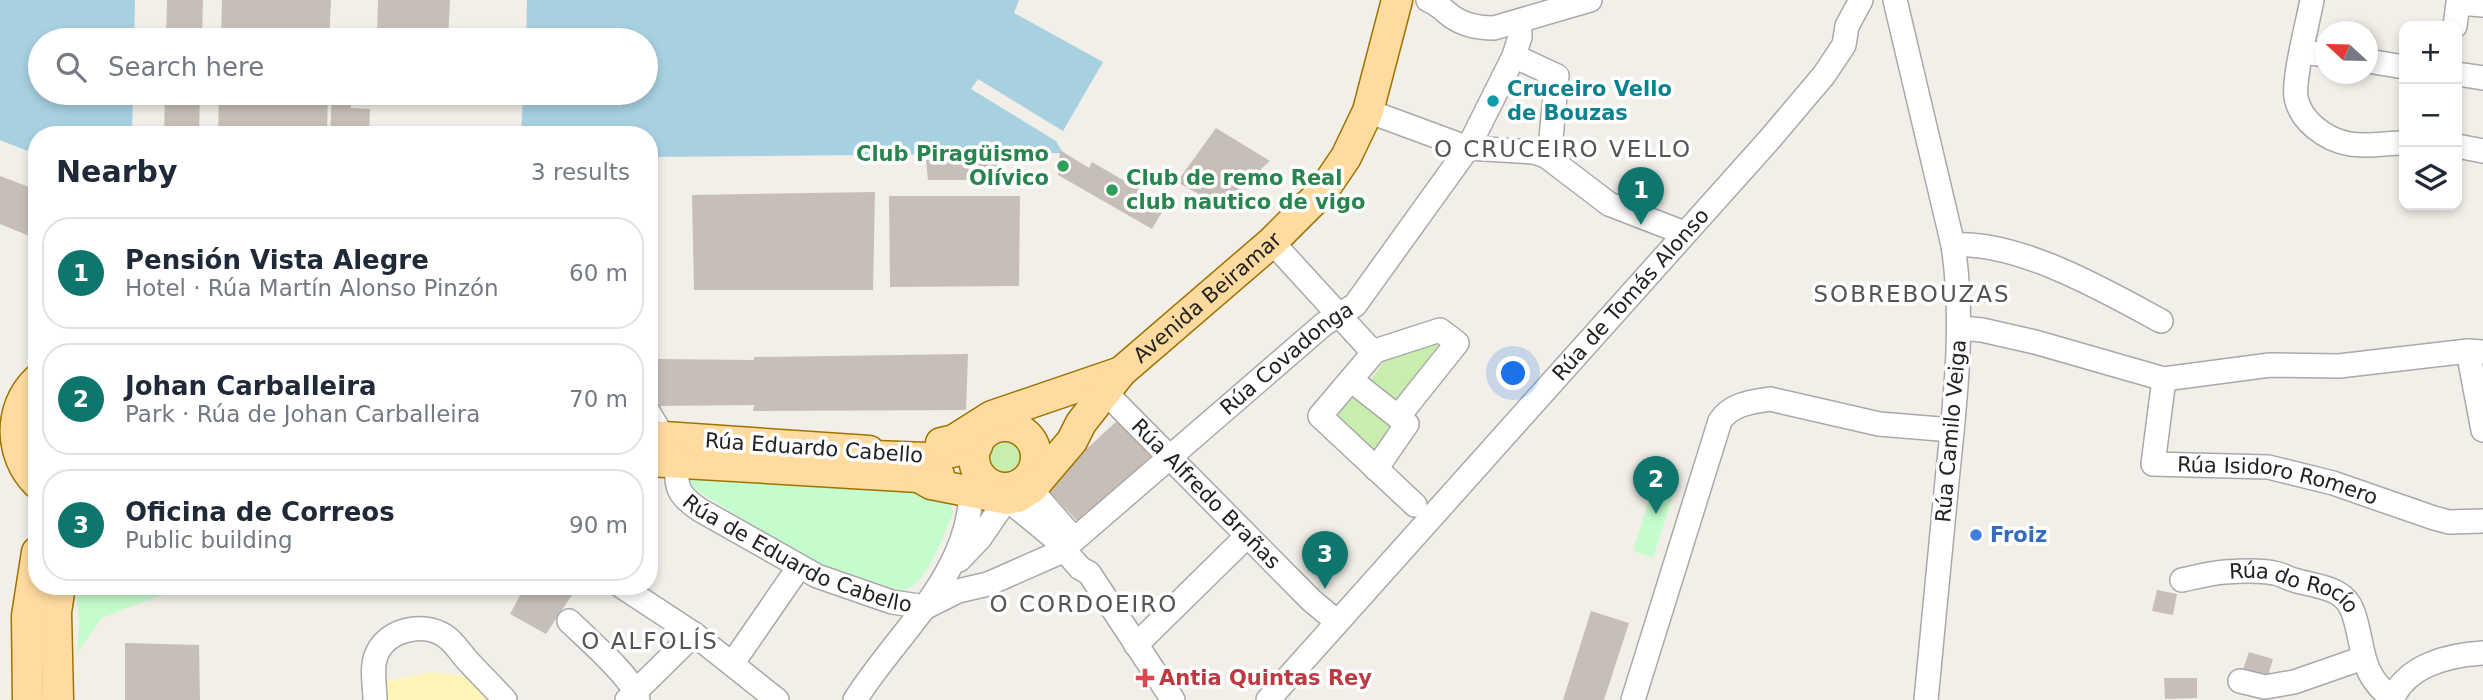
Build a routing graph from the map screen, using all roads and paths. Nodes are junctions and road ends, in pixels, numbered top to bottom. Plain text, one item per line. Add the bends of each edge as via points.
1 (1397, 0) edge
2 (1428, 0) edge
3 (1590, 0) edge
4 (1861, 0) edge
5 (1895, 0) edge
6 (2312, 0) edge
7 (2483, 5) edge
8 (1520, 21) junction
9 (2456, 21) edge
10 (2302, 51) junction
11 (2315, 53) edge
12 (1514, 56) junction
13 (2378, 63) edge
14 (2399, 66) edge
15 (2462, 75) edge
16 (2483, 78) edge
17 (1368, 111) junction
18 (2399, 143) edge
19 (2462, 147) edge
20 (1468, 148) junction
21 (2483, 151) edge
22 (1546, 156) junction
23 (1685, 233) junction
24 (1272, 242) junction
25 (1953, 245) junction
26 (1338, 315) junction
27 (2161, 321) dead end
28 (1960, 328) junction
29 (1375, 351) junction
30 (2476, 352) edge
31 (1351, 380) junction
32 (2164, 380) junction
33 (1103, 384) junction
34 (28, 393) edge
35 (1398, 417) junction
36 (1007, 426) junction
37 (1952, 430) junction
38 (2483, 430) edge
39 (658, 442) edge
40 (869, 450) junction
41 (1171, 456) junction
42 (1376, 469) junction
43 (28, 474) edge
44 (1001, 477) junction
45 (1415, 505) dead end
46 (2483, 522) edge
47 (1247, 536) junction
48 (1070, 545) junction
49 (799, 567) junction
50 (949, 569) junction
51 (2182, 580) dead end
52 (30, 595) edge
53 (59, 595) edge
54 (635, 595) edge
55 (926, 607) junction
56 (569, 621) dead end
57 (1336, 621) junction
58 (694, 634) junction
59 (1136, 645) junction
60 (2483, 653) edge
61 (2363, 658) junction
62 (732, 664) junction
63 (2239, 681) dead end
64 (375, 691) edge
65 (634, 697) edge
66 (2392, 699) edge
67 (28, 700) edge
68 (58, 700) edge
69 (505, 700) edge
70 (777, 700) edge
71 (855, 700) edge
72 (1174, 700) edge
73 (1268, 700) edge
74 (1633, 700) edge
75 (1926, 700) edge

1 - 17 main road, Avenida Beiramar
2 - 8 street via 1460,21 1482,28
3 - 8 street
4 - 23 street, Rúa de Tomás Alonso via 1847,26 1844,45 1824,75
5 - 25 street, Rúa Camilo Veiga
6 - 10 street
7 - 9 street via 2458,3
8 - 12 street, Rúa Covadonga
10 - 11 street
10 - 18 street via 2295,94 2300,111 2314,127 2350,144
12 - 20 street, Rúa Covadonga
12 - 22 street via 1557,76
13 - 14 street
15 - 16 street
17 - 20 street
17 - 24 main road, Avenida Beiramar via 1346,158 1323,191
19 - 21 street
20 - 22 street
20 - 26 street, Rúa Covadonga via 1355,304
22 - 23 street via 1609,204
23 - 57 street, Rúa de Tomás Alonso
24 - 26 street
24 - 33 main road, Avenida Beiramar
25 - 27 street via 2009,252 2077,276
25 - 28 street, Rúa Camilo Veiga
26 - 29 street
26 - 41 street, Rúa Covadonga
28 - 32 street via 2035,342
28 - 37 street, Rúa Camilo Veiga
29 - 31 street
29 - 35 street via 1440,330 1457,343
30 - 32 street via 2339,366 2270,365
30 - 38 street
31 - 35 street
31 - 42 street via 1320,416
32 - 46 street, Rúa Isidoro Romero via 2153,464 2268,467 2333,483 2449,522
33 - 36 main road, Avenida Beiramar
33 - 40 main road via 1070,388 992,416 954,440
33 - 41 street, Rúa Alfredo Brañas
33 - 44 main road, Avenida Beiramar via 1081,424
34 - 43 main road via 15,421 20,460
35 - 42 street via 1407,424
36 - 44 main road, Avenida Beiramar via 989,431
36 - 44 main road via 1026,433 1032,442
37 - 74 street via 1879,424 1770,399 1727,412 1720,421
37 - 75 street, Rúa Camilo Veiga
39 - 40 main road, Rúa Eduardo Cabello
39 - 44 main road, Rúa Eduardo Cabello via 919,477 931,484
39 - 49 street, Rúa de Eduardo Cabello via 685,500
40 - 44 main road, Rúa Eduardo Cabello via 874,456 927,458
41 - 47 street, Rúa Alfredo Brañas
41 - 48 street, Rúa Covadonga
42 - 45 street
44 - 48 street
44 - 50 street via 970,514
44 - 50 street via 981,538
47 - 57 street, Rúa Alfredo Brañas
47 - 59 street
48 - 55 street, Rúa de Eduardo Cabello
48 - 59 street via 1088,562 1088,573
49 - 55 street, Rúa de Eduardo Cabello via 892,602
49 - 62 street
50 - 55 street
51 - 61 street, Rúa do Rocío via 2222,572 2272,572 2326,587 2349,603
52 - 67 main road
53 - 68 main road
54 - 58 street
55 - 71 street
56 - 65 street
57 - 73 street, Rúa de Tomás Alonso
58 - 62 street
58 - 65 street
59 - 72 street
60 - 66 street, Rúa do Rocío via 2435,661 2418,669
61 - 63 street, Rúa do Rocío via 2294,682 2265,687
61 - 66 street, Rúa do Rocío via 2373,679
62 - 70 street
64 - 69 street via 377,653 404,630 423,628 446,636

